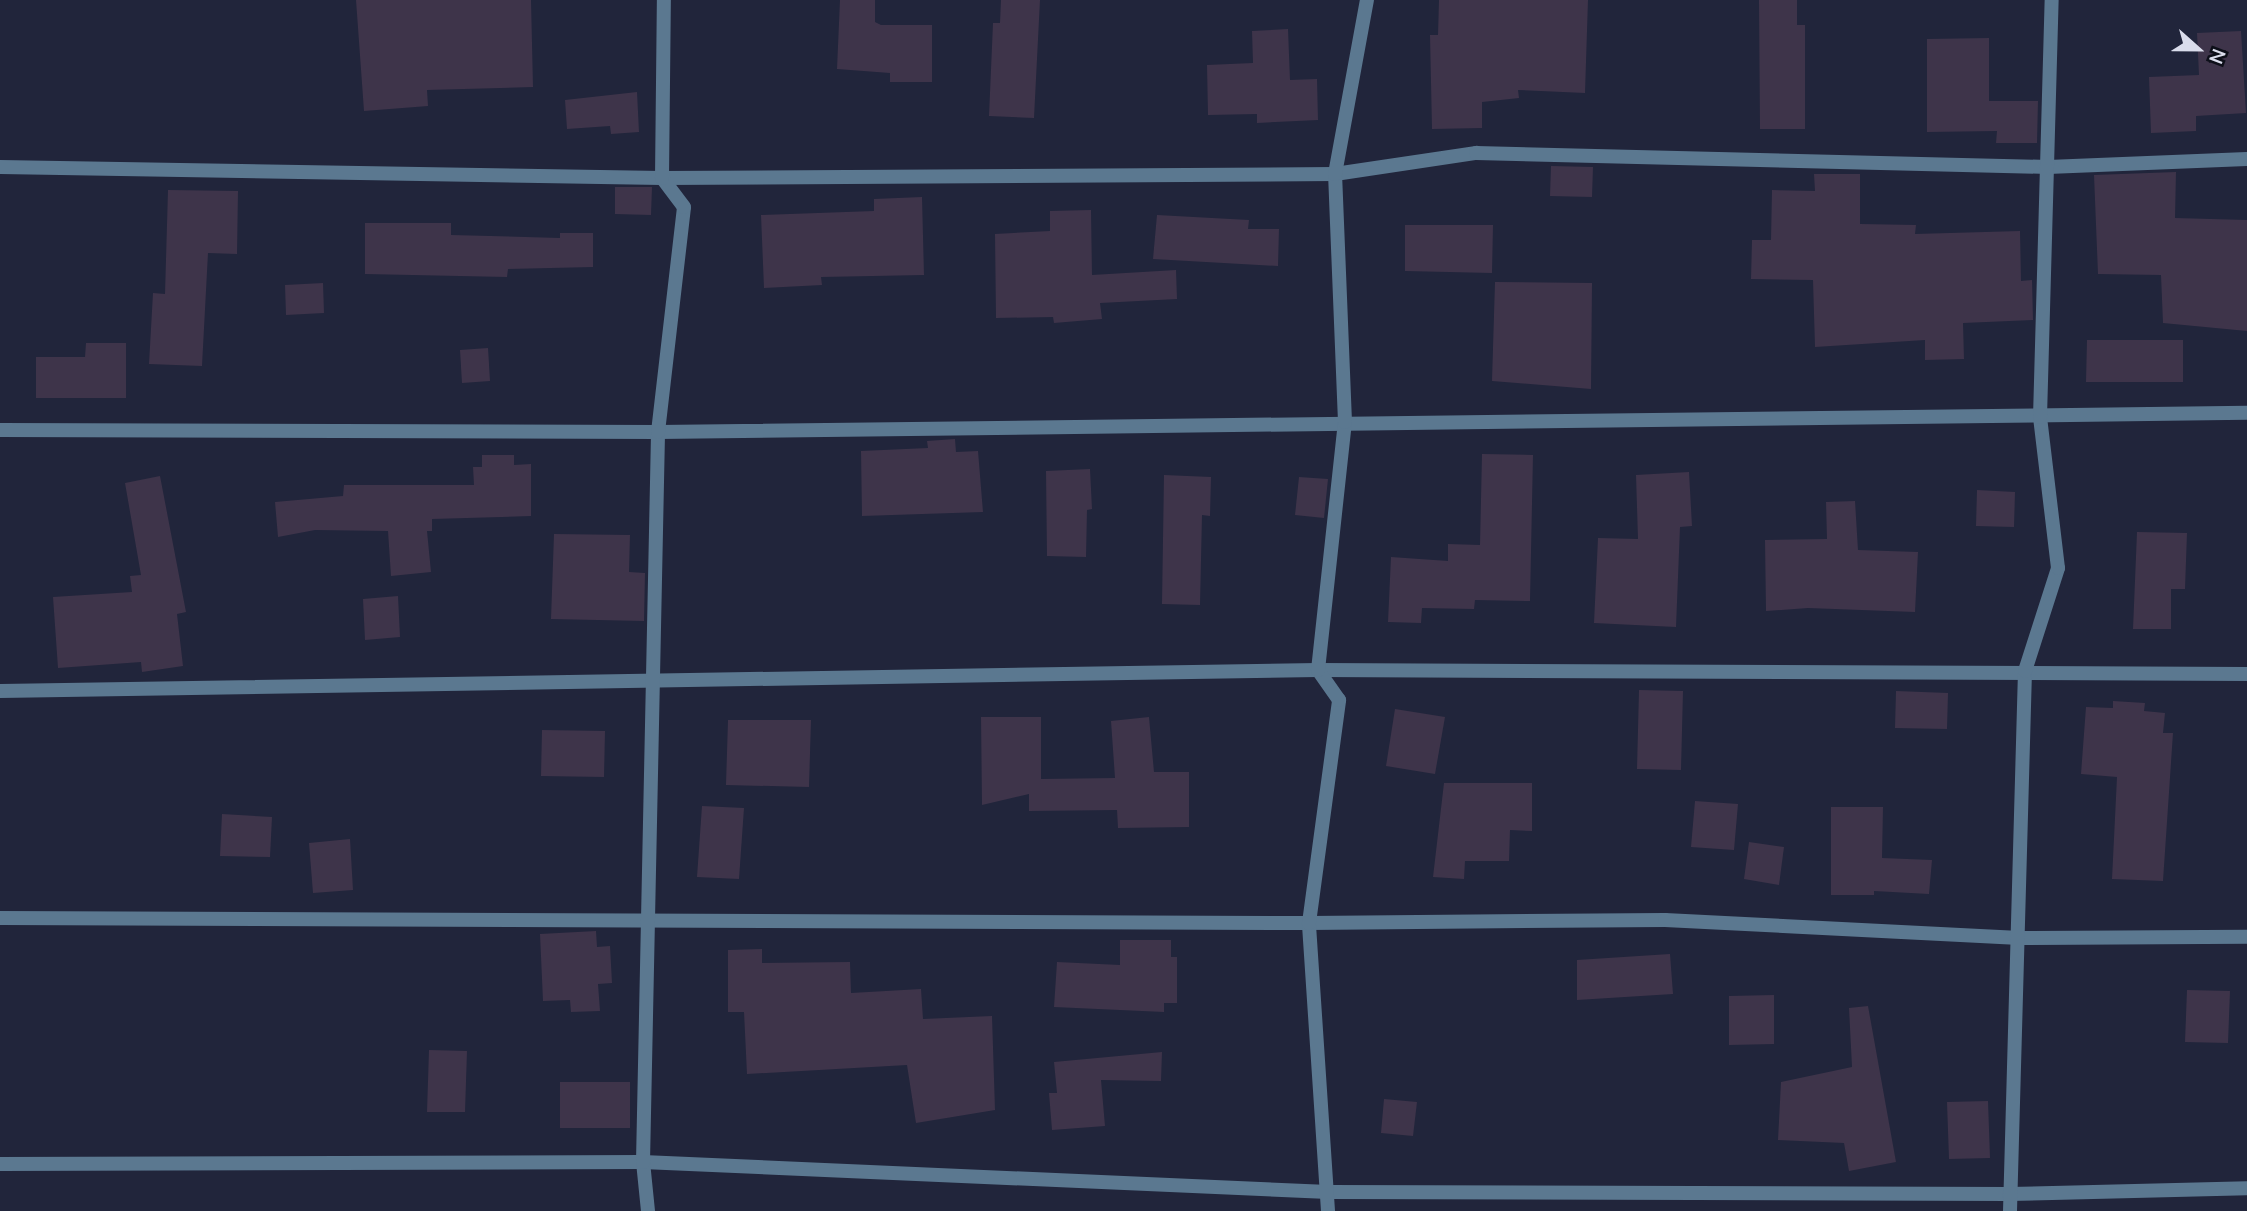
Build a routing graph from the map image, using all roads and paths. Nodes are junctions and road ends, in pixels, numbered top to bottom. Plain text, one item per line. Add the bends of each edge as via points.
1 (664, 0) edge
2 (1367, 0) edge
3 (2052, 0) edge
4 (2247, 159) edge
5 (0, 167) edge
6 (2048, 167) junction
7 (1335, 174) junction
8 (662, 178) junction
9 (2247, 413) edge
10 (2040, 417) junction
11 (1345, 422) junction
12 (0, 430) edge
13 (658, 432) junction
14 (1318, 670) junction
15 (2025, 671) junction
16 (2247, 674) edge
17 (653, 681) junction
18 (0, 691) edge
19 (0, 918) edge
20 (648, 919) junction
21 (1309, 923) junction
22 (2247, 937) edge
23 (2020, 938) junction
24 (643, 1162) junction
25 (0, 1164) edge
26 (2247, 1188) edge
27 (1328, 1192) junction
28 (2008, 1194) junction
29 (648, 1211) edge
30 (1328, 1211) edge
31 (2010, 1211) edge

1 - 8 street
2 - 7 street
3 - 6 street
4 - 6 street
5 - 8 street
6 - 7 street via 1476,153
6 - 10 street
7 - 8 street
7 - 11 street
8 - 13 street via 684,207
9 - 10 street
10 - 11 street
10 - 15 street via 2058,568
11 - 13 street
11 - 14 street
12 - 13 street
13 - 17 street
14 - 15 street
14 - 17 street
14 - 21 street via 1339,700
15 - 16 street
15 - 23 street
17 - 18 street
17 - 20 street
19 - 20 street
20 - 21 street
20 - 24 street
21 - 23 street via 1665,920
21 - 27 street
22 - 23 street
23 - 28 street
24 - 25 street
24 - 27 street
24 - 29 street
26 - 28 street
27 - 28 street
27 - 30 street
28 - 31 street

